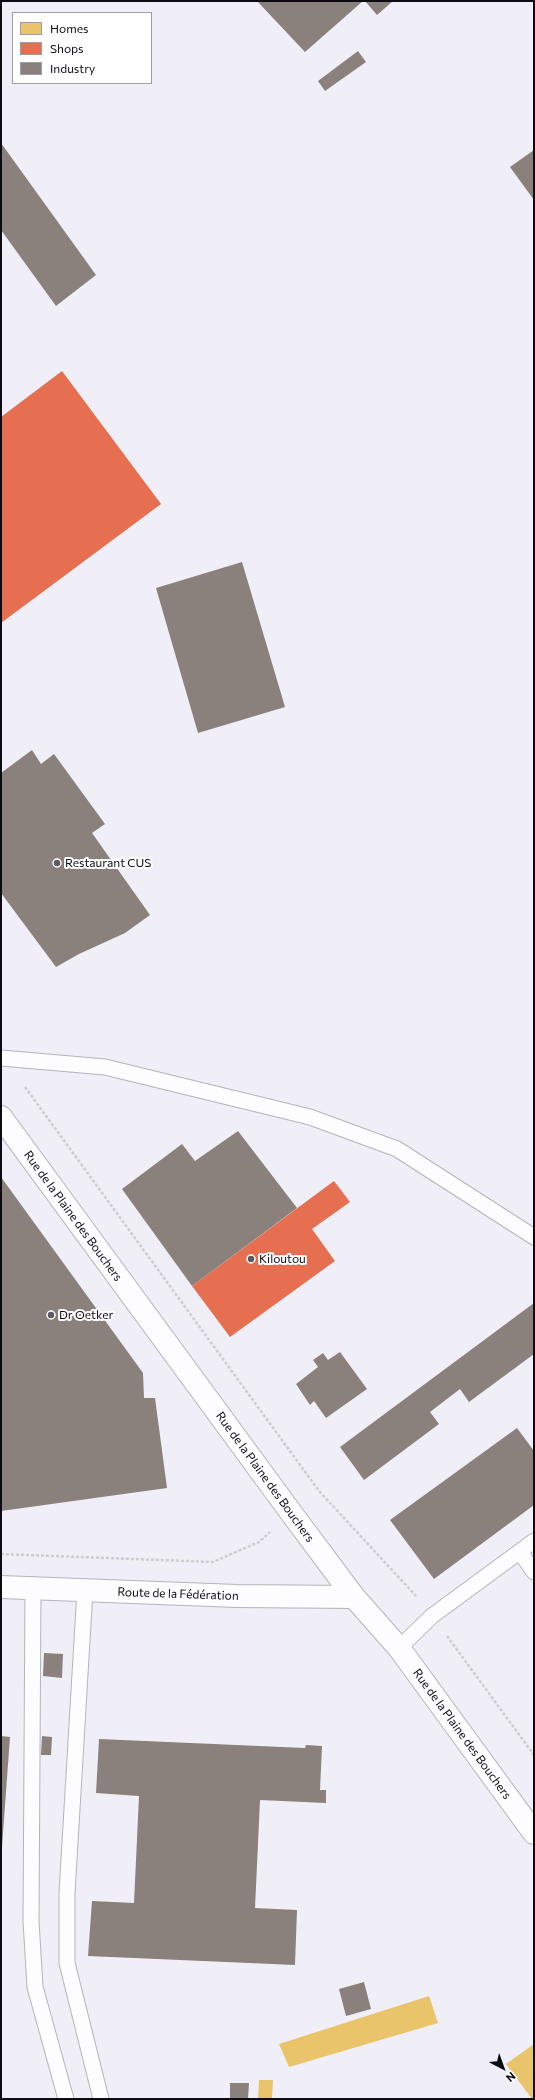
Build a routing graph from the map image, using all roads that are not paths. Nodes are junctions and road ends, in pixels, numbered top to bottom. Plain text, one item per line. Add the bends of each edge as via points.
1 (2, 1058) edge
2 (1, 1117) edge
3 (534, 1237) edge
4 (534, 1542) edge
5 (520, 1552) junction
6 (534, 1572) edge
7 (1, 1587) edge
8 (33, 1589) junction
9 (85, 1590) junction
10 (354, 1597) junction
11 (400, 1648) junction
12 (534, 1833) edge
13 (66, 2099) edge
14 (101, 2099) edge

1 - 3 lane via 105,1067 310,1118 397,1149
2 - 10 street, Rue de la Plaine des Bouchers
4 - 5 lane
5 - 6 lane
5 - 11 lane via 432,1616
7 - 8 street, Route de la Fédération
8 - 9 street, Route de la Fédération
8 - 13 lane via 31,1921 34,1972 35,1987
9 - 10 street, Route de la Fédération via 237,1596
9 - 14 lane via 67,1893 67,1963
10 - 11 street, Rue de la Plaine des Bouchers
11 - 12 street, Rue de la Plaine des Bouchers

